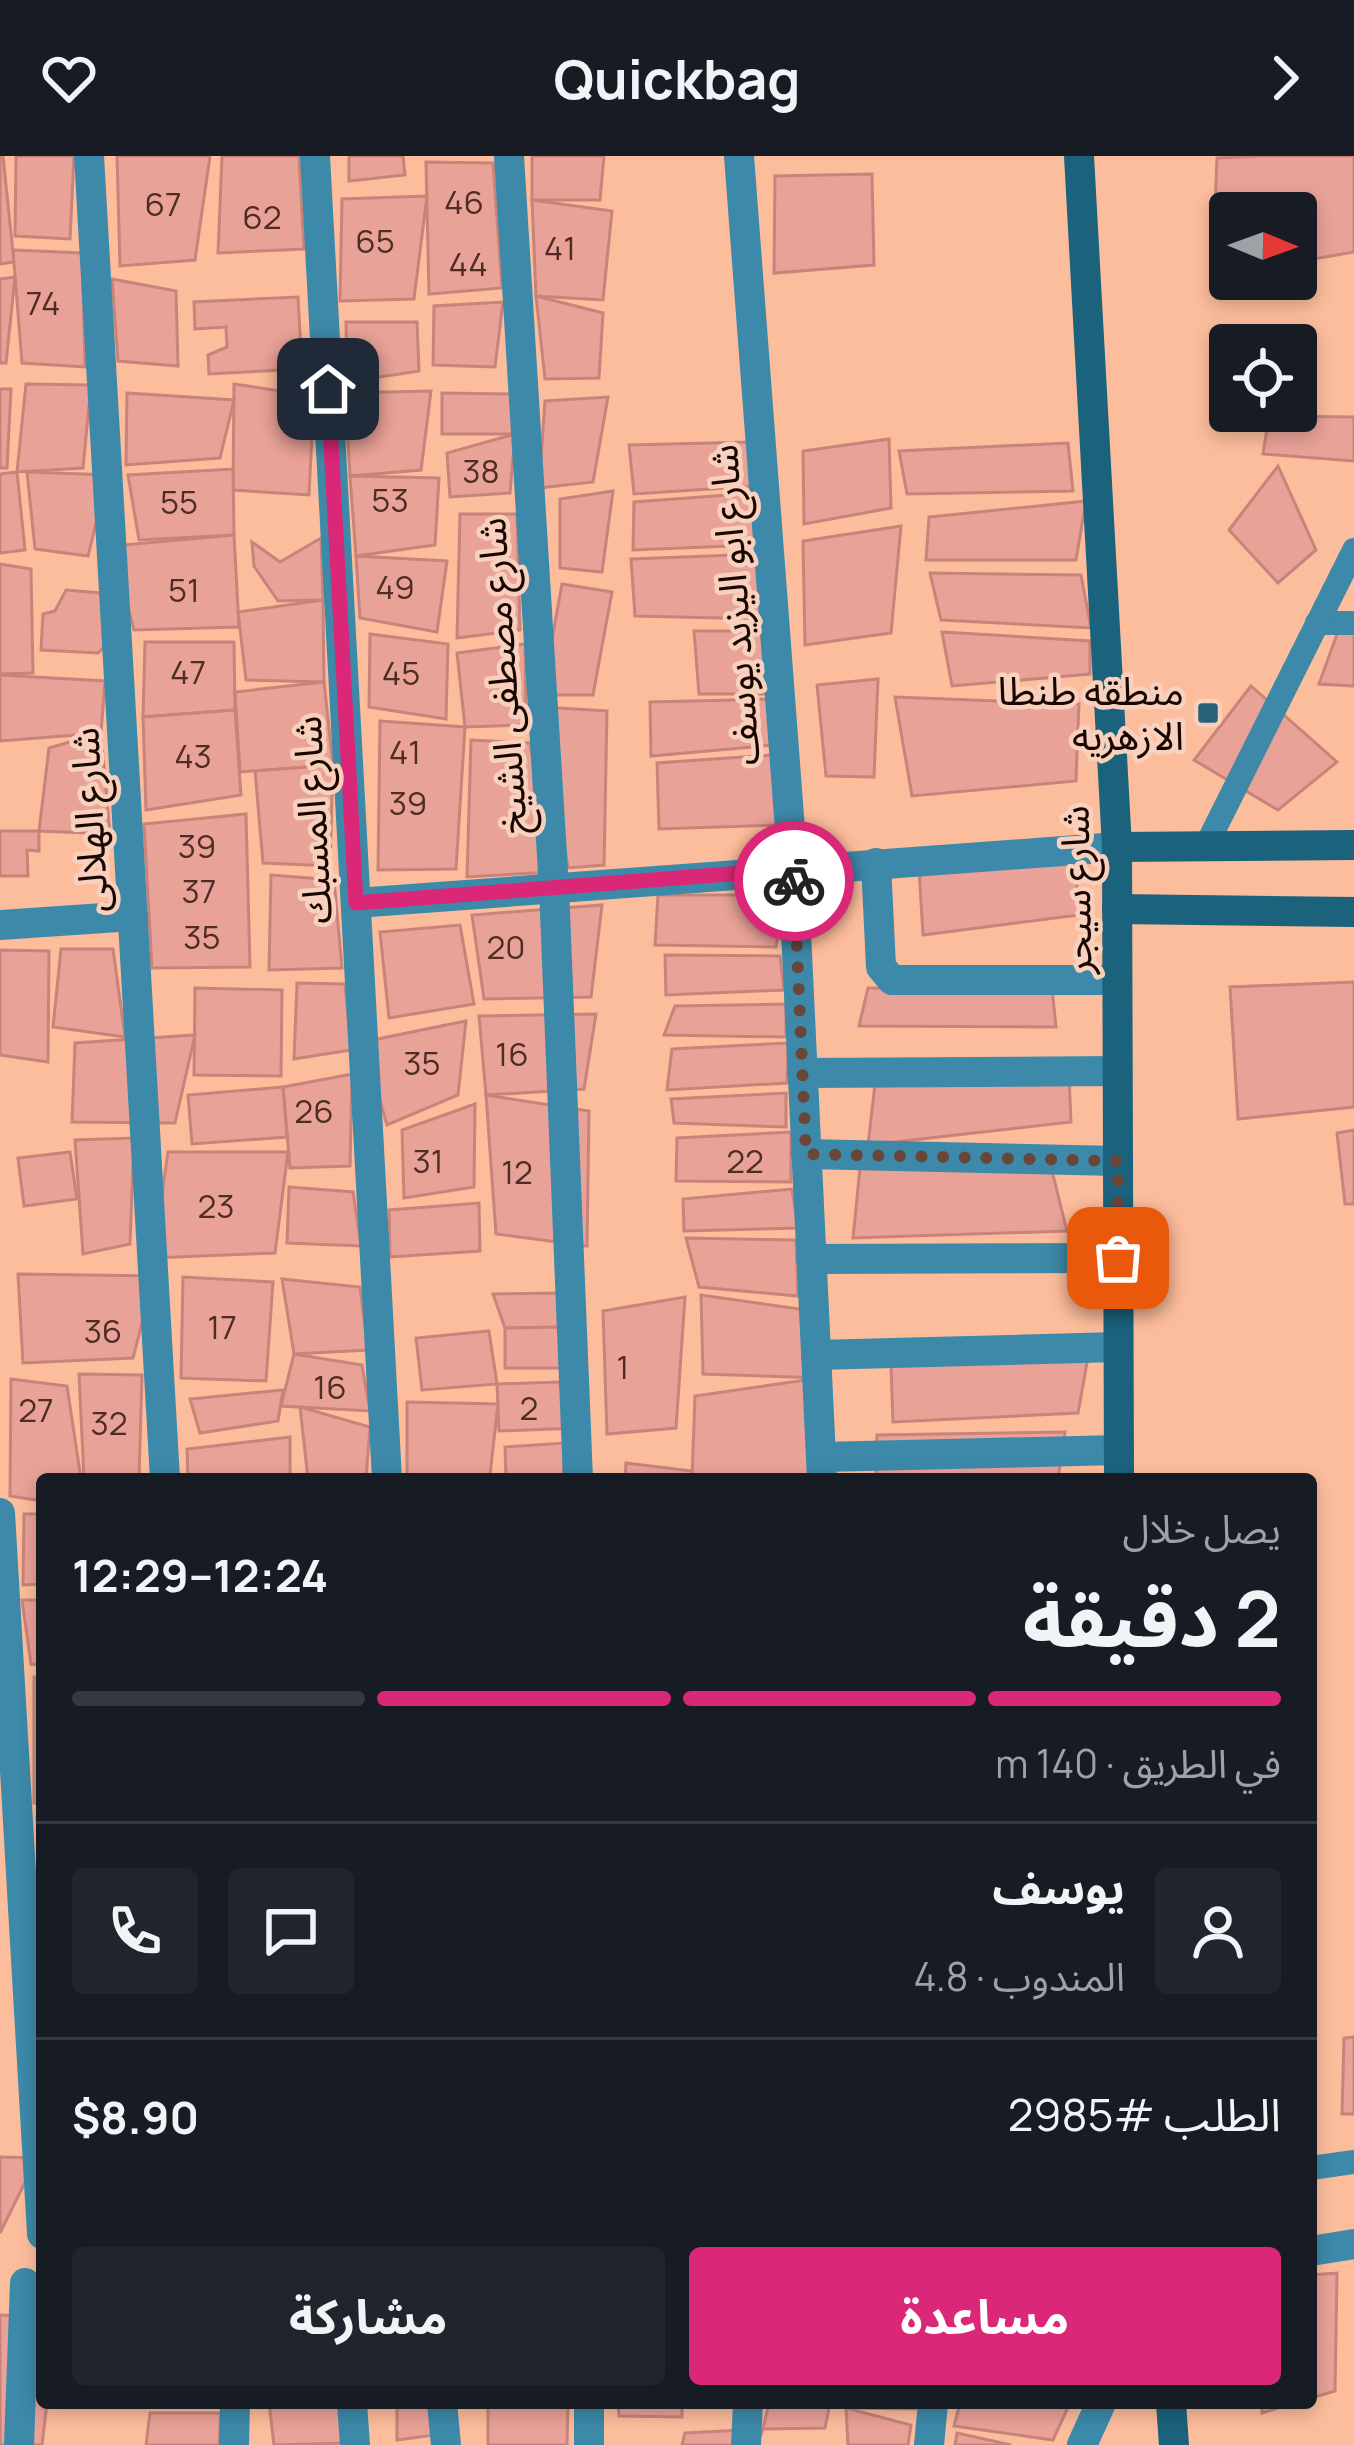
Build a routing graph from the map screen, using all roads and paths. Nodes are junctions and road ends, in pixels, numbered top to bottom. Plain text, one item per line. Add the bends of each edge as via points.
1 (89, 156) edge
2 (315, 156) edge
3 (509, 156) edge
4 (739, 156) edge
5 (1079, 156) edge
6 (1354, 550) edge
7 (1318, 623) junction
8 (1354, 623) edge
9 (1354, 845) edge
10 (1206, 846) junction
11 (1117, 848) junction
12 (875, 862) junction
13 (793, 869) junction
14 (554, 888) junction
15 (356, 903) junction
16 (1117, 909) junction
17 (1354, 912) edge
18 (133, 916) junction
19 (0, 925) edge
20 (1118, 980) junction
21 (1117, 1071) junction
22 (802, 1072) junction
23 (806, 1154) junction
24 (1118, 1161) junction
25 (1118, 1258) junction
26 (811, 1259) junction
27 (1118, 1348) junction
28 (816, 1355) junction
29 (1119, 1465) edge
30 (822, 1468) edge
31 (165, 1473) edge
32 (387, 1473) edge
33 (578, 1473) edge
34 (0, 1513) edge
35 (36, 2131) edge
36 (1354, 2162) edge
37 (1317, 2167) edge
38 (1354, 2244) edge
39 (1317, 2250) edge
40 (22, 2283) edge
41 (235, 2409) edge
42 (352, 2409) edge
43 (443, 2409) edge
44 (589, 2409) edge
45 (748, 2409) edge
46 (932, 2409) edge
47 (1098, 2409) edge
48 (1171, 2409) edge
49 (19, 2445) edge
50 (234, 2445) edge
51 (355, 2445) edge
52 (446, 2445) edge
53 (589, 2445) edge
54 (746, 2445) edge
55 (929, 2445) edge
56 (1082, 2445) edge
57 (1174, 2445) edge

1 - 18 street, شارع الهلالى
2 - 15 street, شارع المسبك
3 - 14 street, شارع مصطفى الشيخ
4 - 13 street, شارع ابو اليزيد يوسف
5 - 11 main road, شارع سيجر
6 - 7 lane
7 - 8 lane
7 - 10 lane
9 - 10 main road
10 - 11 main road
11 - 12 street
11 - 16 main road, شارع سيجر
12 - 13 street
12 - 20 street via 881,967 892,980
13 - 14 street
13 - 22 street, شارع ابو اليزيد يوسف
14 - 15 street
14 - 33 street, شارع مصطفى الشيخ
15 - 32 street, شارع المسبك
16 - 17 main road
16 - 20 main road, شارع سيجر
18 - 19 street
18 - 31 street, شارع الهلالى
20 - 21 main road, شارع سيجر
21 - 22 street
21 - 24 main road, شارع سيجر
22 - 23 street, شارع ابو اليزيد يوسف
23 - 24 street
23 - 26 street, شارع ابو اليزيد يوسف
24 - 25 main road, شارع سيجر
25 - 26 street
25 - 27 main road, شارع سيجر
26 - 28 street, شارع ابو اليزيد يوسف
27 - 28 street
27 - 29 main road, شارع سيجر
28 - 30 street, شارع ابو اليزيد يوسف
29 - 30 street
34 - 35 street
36 - 37 lane
38 - 39 street
40 - 49 street
41 - 50 street
42 - 51 street
43 - 52 street
44 - 53 street
45 - 54 street
46 - 55 street
47 - 56 street
48 - 57 main road

